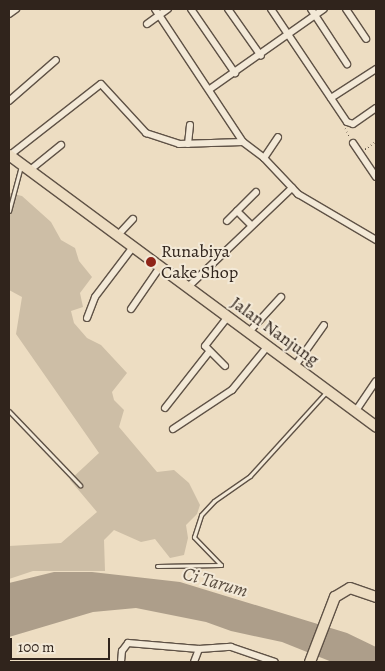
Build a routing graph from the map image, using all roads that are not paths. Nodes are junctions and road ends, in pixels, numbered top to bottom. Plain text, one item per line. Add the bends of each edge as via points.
1 (16, 9) edge
2 (155, 9) edge
3 (168, 9) edge
4 (191, 9) edge
5 (228, 9) edge
6 (271, 9) edge
7 (311, 9) edge
8 (324, 9) edge
9 (346, 9) edge
10 (9, 14) edge
11 (160, 15) junction
12 (315, 15) junction
13 (147, 24) dead end
14 (289, 34) junction
15 (366, 39) dead end
16 (261, 56) junction
17 (56, 60) dead end
18 (347, 64) dead end
19 (376, 69) edge
20 (234, 73) junction
21 (210, 89) junction
22 (330, 98) junction
23 (9, 101) edge
24 (376, 108) edge
25 (190, 125) dead end
26 (278, 137) dead end
27 (243, 142) junction
28 (353, 142) road end
29 (188, 144) junction
30 (61, 145) dead end
31 (9, 155) edge
32 (264, 158) junction
33 (26, 167) junction
34 (376, 177) edge
35 (292, 188) junction
36 (256, 192) dead end
37 (237, 210) junction
38 (9, 211) edge
39 (133, 219) dead end
40 (227, 221) dead end
41 (252, 225) junction
42 (118, 235) junction
43 (376, 240) edge
44 (133, 247) junction
45 (160, 267) junction
46 (188, 287) junction
47 (281, 296) dead end
48 (131, 310) dead end
49 (228, 317) junction
50 (87, 318) dead end
51 (324, 325) dead end
52 (248, 333) junction
53 (267, 347) junction
54 (209, 352) junction
55 (225, 366) dead end
56 (295, 366) junction
57 (376, 381) edge
58 (327, 390) junction
59 (165, 408) dead end
60 (9, 411) edge
61 (355, 412) junction
62 (376, 427) edge
63 (172, 429) dead end
64 (80, 485) dead end
65 (157, 566) dead end
66 (376, 597) edge
67 (199, 649) junction
68 (121, 662) edge
69 (194, 662) edge
70 (275, 662) edge
71 (310, 662) edge

1 - 10 street
2 - 11 street
3 - 11 street
4 - 20 street
5 - 16 street
6 - 14 street
7 - 12 street
8 - 12 street
9 - 15 street
11 - 13 street
11 - 21 street
12 - 14 street
12 - 18 street
14 - 16 street
14 - 22 street
16 - 20 street
17 - 23 street
19 - 22 street
20 - 21 street
21 - 27 street
22 - 24 street via 347,122 353,124
25 - 29 street
26 - 32 street
27 - 29 street
27 - 32 street
28 - 34 street
29 - 31 street via 171,143 146,133 101,84
30 - 33 street
31 - 33 main road, Jalan Nanjung
32 - 35 street
33 - 38 lane
33 - 42 main road, Jalan Nanjung
35 - 41 street
35 - 43 street
36 - 37 street
37 - 40 street
37 - 41 street
39 - 42 street
41 - 46 street
42 - 44 main road, Jalan Nanjung
44 - 45 main road, Jalan Nanjung
44 - 50 street via 95,298
45 - 46 main road, Jalan Nanjung
45 - 48 street
46 - 49 main road, Jalan Nanjung
47 - 52 street
49 - 52 main road, Jalan Nanjung
49 - 54 street via 205,344
51 - 56 street
52 - 53 main road, Jalan Nanjung
53 - 56 main road, Jalan Nanjung
53 - 63 street via 232,390
54 - 55 street
54 - 59 street
56 - 58 main road, Jalan Nanjung
57 - 61 street
58 - 61 main road, Jalan Nanjung
58 - 65 lane via 250,476 214,501 201,515 194,537 221,565
60 - 64 lane
61 - 62 main road, Jalan Nanjung
66 - 71 main road via 350,588 336,597
67 - 68 street via 128,644 122,650
67 - 69 street
67 - 70 street via 231,647

